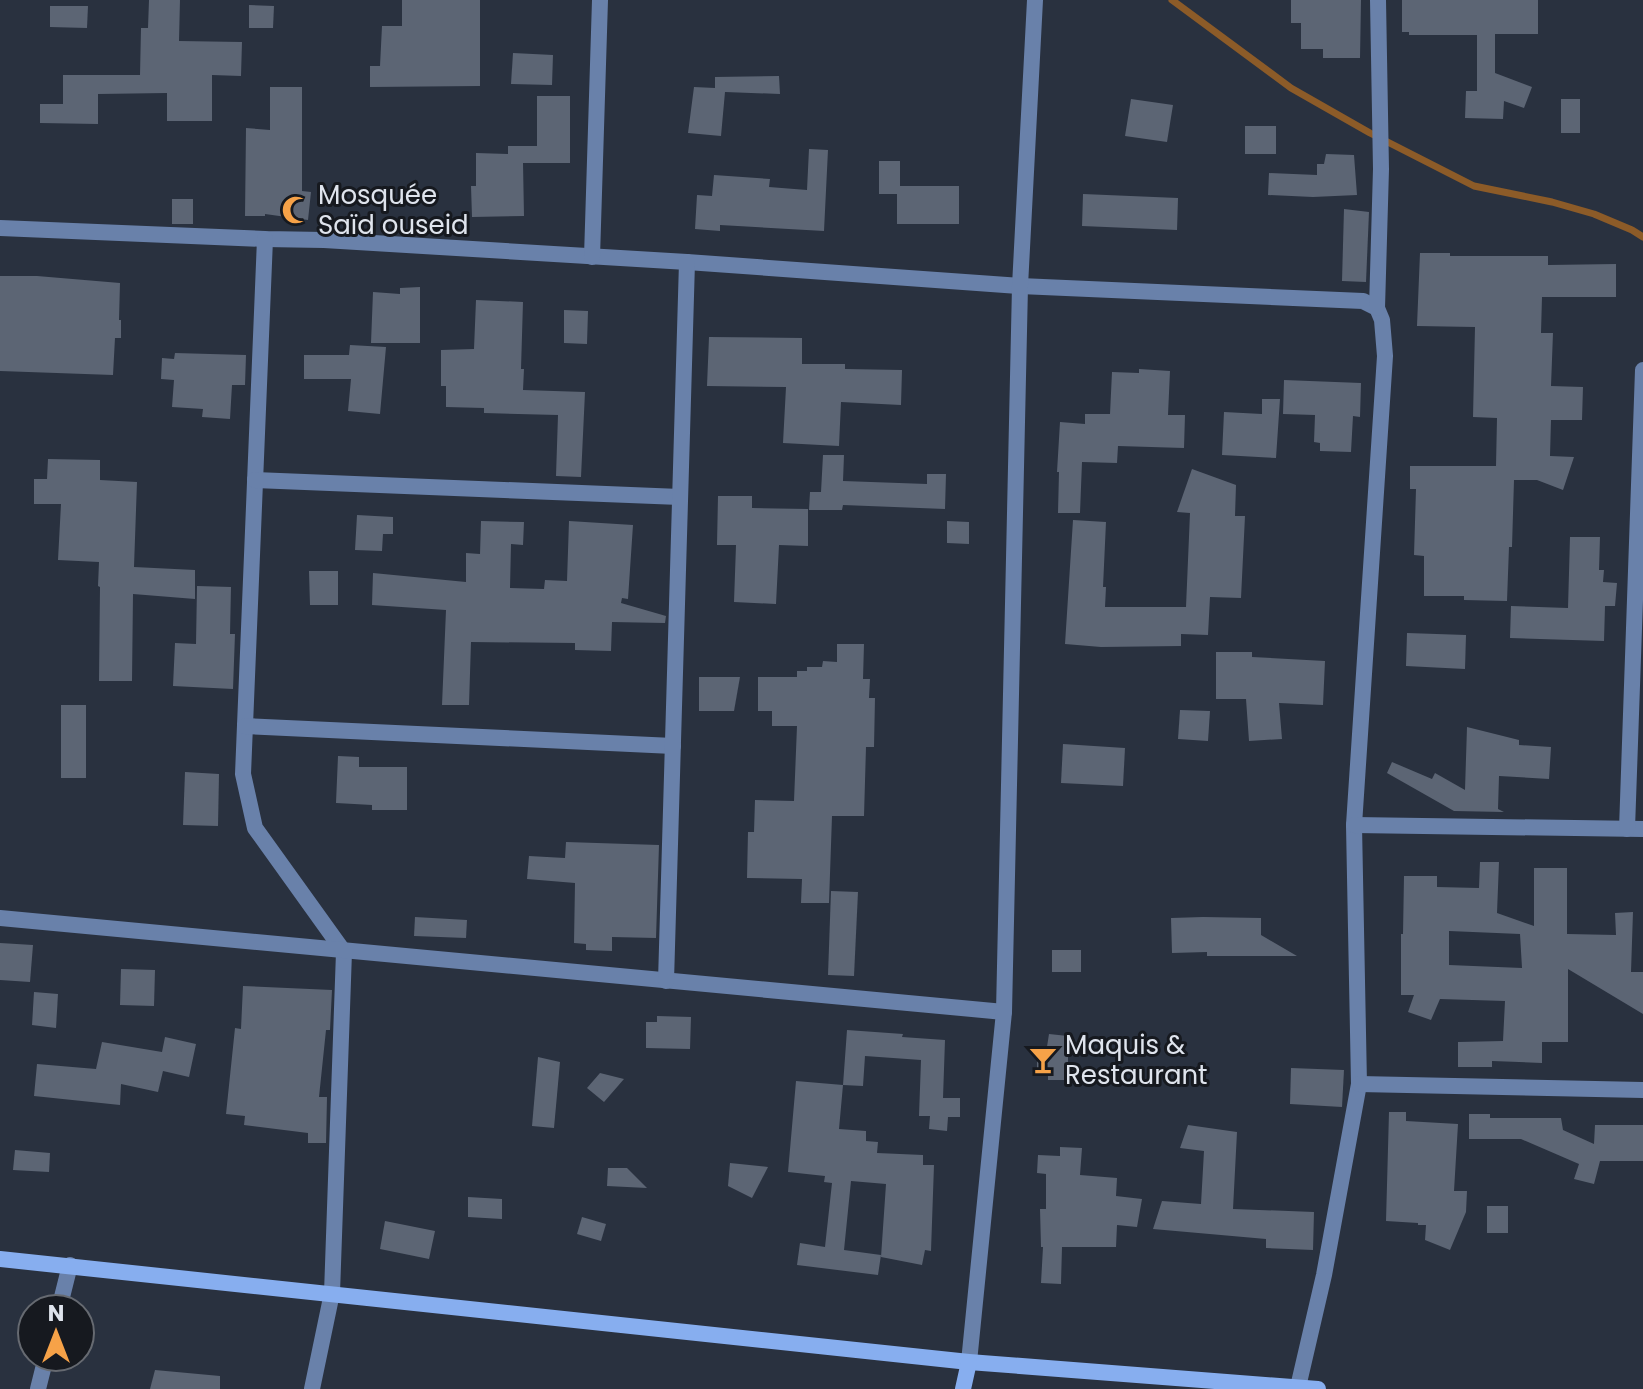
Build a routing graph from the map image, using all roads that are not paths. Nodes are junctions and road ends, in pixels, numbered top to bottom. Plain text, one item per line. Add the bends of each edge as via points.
1 (600, 0) edge
2 (1035, 0) edge
3 (1378, 0) edge
4 (0, 228) edge
5 (265, 239) junction
6 (592, 257) junction
7 (687, 262) junction
8 (1020, 286) junction
9 (1377, 308) junction
10 (1643, 370) edge
11 (255, 480) junction
12 (680, 497) junction
13 (245, 726) junction
14 (673, 746) junction
15 (1354, 825) junction
16 (1635, 829) edge
17 (0, 918) edge
18 (344, 952) junction
19 (666, 981) junction
20 (1004, 1012) junction
21 (1359, 1084) junction
22 (1643, 1090) edge
23 (0, 1259) edge
24 (70, 1265) junction
25 (63, 1293) edge
26 (332, 1293) junction
27 (969, 1362) junction
28 (1298, 1387) junction
29 (312, 1389) edge
30 (963, 1389) edge
31 (1318, 1389) edge

1 - 6 street
2 - 8 street
3 - 9 street
4 - 5 street
5 - 6 street
5 - 11 street
6 - 7 street
7 - 8 street
7 - 12 street
8 - 9 street via 1363,301
8 - 20 street
9 - 15 street via 1385,356
10 - 16 street
11 - 12 street
11 - 13 street
12 - 14 street
13 - 14 street
13 - 18 street via 243,774 255,828
14 - 19 street
15 - 16 street
15 - 21 street
17 - 18 street
18 - 19 street
18 - 26 street
19 - 20 street
20 - 27 street
21 - 22 street
21 - 28 street
23 - 24 street
24 - 25 street
24 - 26 street
26 - 27 street
26 - 29 street
27 - 28 street
27 - 30 street
28 - 31 street

